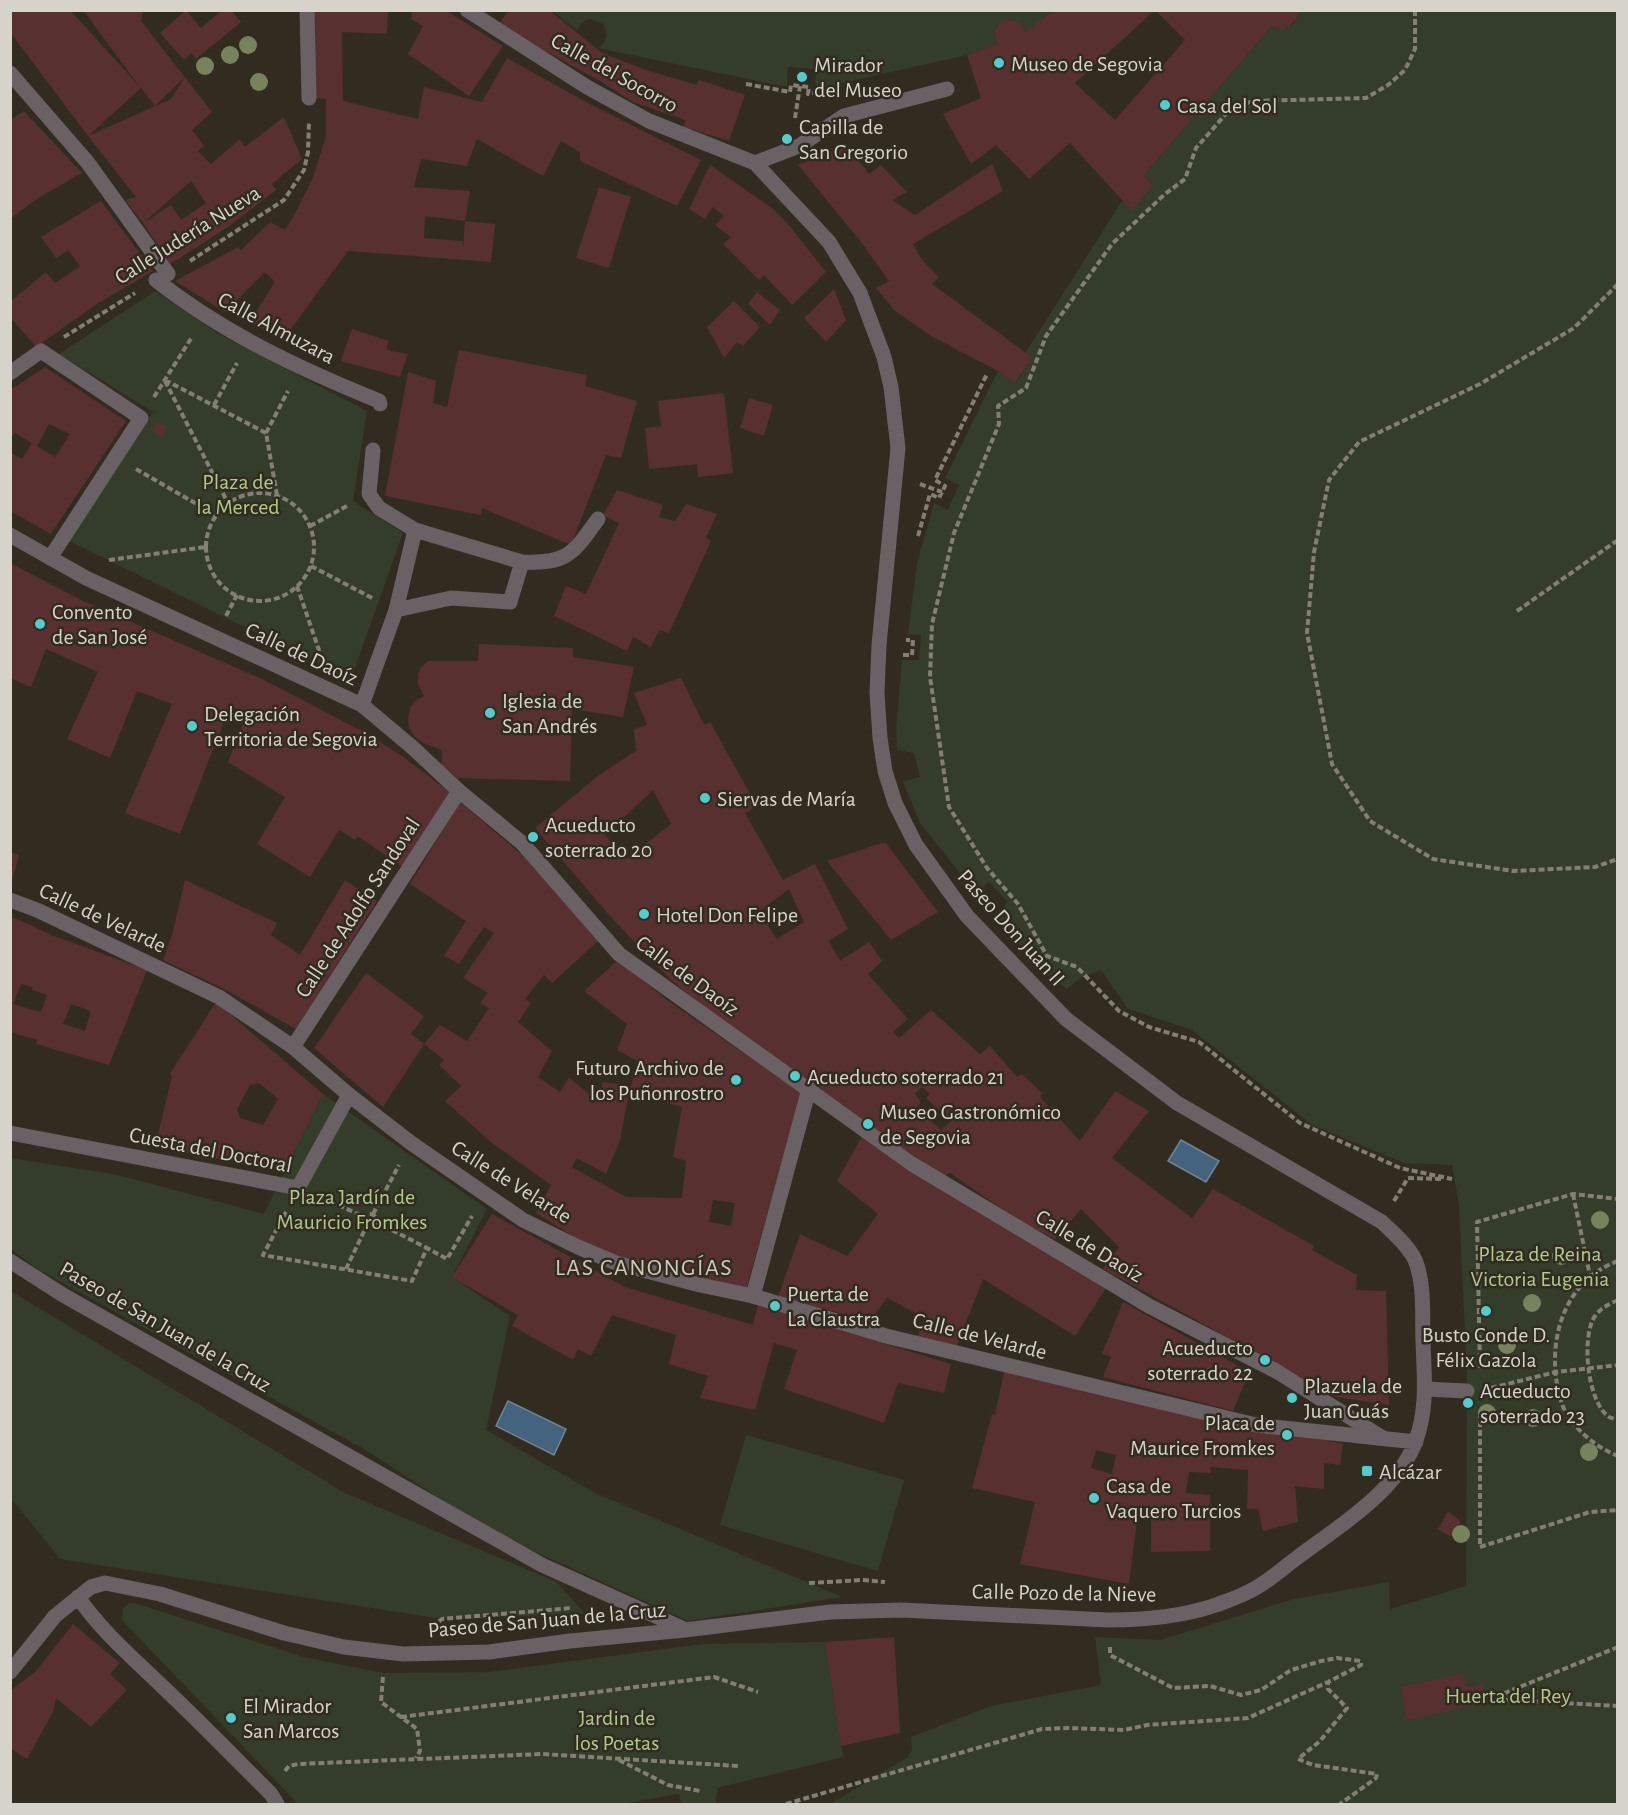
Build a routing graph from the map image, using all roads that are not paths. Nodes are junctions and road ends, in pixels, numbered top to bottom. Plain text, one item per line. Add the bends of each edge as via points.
1 (307, 10) edge
2 (467, 10) edge
3 (10, 73) edge
4 (946, 89) dead end
5 (309, 98) road end
6 (755, 163) junction
7 (10, 374) edge
8 (380, 404) dead end
9 (373, 450) dead end
10 (598, 519) dead end
11 (415, 530) junction
12 (10, 535) edge
13 (50, 558) junction
14 (522, 562) junction
15 (396, 610) junction
16 (362, 705) junction
17 (459, 790) junction
18 (10, 900) edge
19 (293, 1047) junction
20 (809, 1089) junction
21 (349, 1095) junction
22 (10, 1133) edge
23 (10, 1261) edge
24 (753, 1296) junction
25 (1425, 1389) junction
26 (1474, 1391) road end
27 (1383, 1438) junction
28 (1416, 1442) junction
29 (78, 1597) junction
30 (685, 1630) junction
31 (10, 1672) edge
32 (274, 1799) edge

1 - 5 street
2 - 6 street, Calle del Socorro via 587,87 649,121
3 - 8 street, Calle Almuzara via 88,163 162,277 184,302 261,348
4 - 6 street via 844,116 799,146
6 - 25 street, Paseo Don Juan II via 829,242 860,293 884,357 898,448 879,645 878,704 885,771 895,803 916,845 967,916 1066,1018 1177,1103 1382,1222 1400,1240 1415,1259 1420,1277
7 - 13 street via 41,351 141,418
9 - 11 street via 369,494 379,508
10 - 14 street via 578,547 563,559
11 - 14 street
11 - 15 street
12 - 13 street, Calle de Daoíz
13 - 16 street, Calle de Daoíz
14 - 15 street via 510,602 452,598
15 - 16 street
16 - 17 street, Calle de Daoíz
17 - 19 street, Calle de Adolfo Sandoval
17 - 20 street, Calle de Daoíz via 522,843 619,954
18 - 19 street, Calle de Velarde via 219,997
19 - 21 street, Calle de Velarde
20 - 24 street
20 - 27 street, Calle de Daoíz via 912,1164 1149,1306 1276,1371
21 - 22 street, Cuesta del Doctoral via 298,1188
21 - 24 street, Calle de Velarde via 523,1220 616,1263
23 - 30 street, Paseo de San Juan de la Cruz via 63,1295 542,1565
24 - 27 street, Calle de Velarde via 886,1336 1256,1425
25 - 26 street
25 - 28 street, Paseo Don Juan II
27 - 28 street
28 - 30 street, Calle Pozo de la Nieve via 1399,1471 1355,1514 1251,1591 1215,1606 1136,1620 901,1610 830,1612
29 - 30 street, Paseo de San Juan de la Cruz via 105,1583 131,1587 284,1633 344,1647 403,1654 489,1652
29 - 31 street, Paseo de San Juan de la Cruz via 55,1616
29 - 32 street via 116,1643

